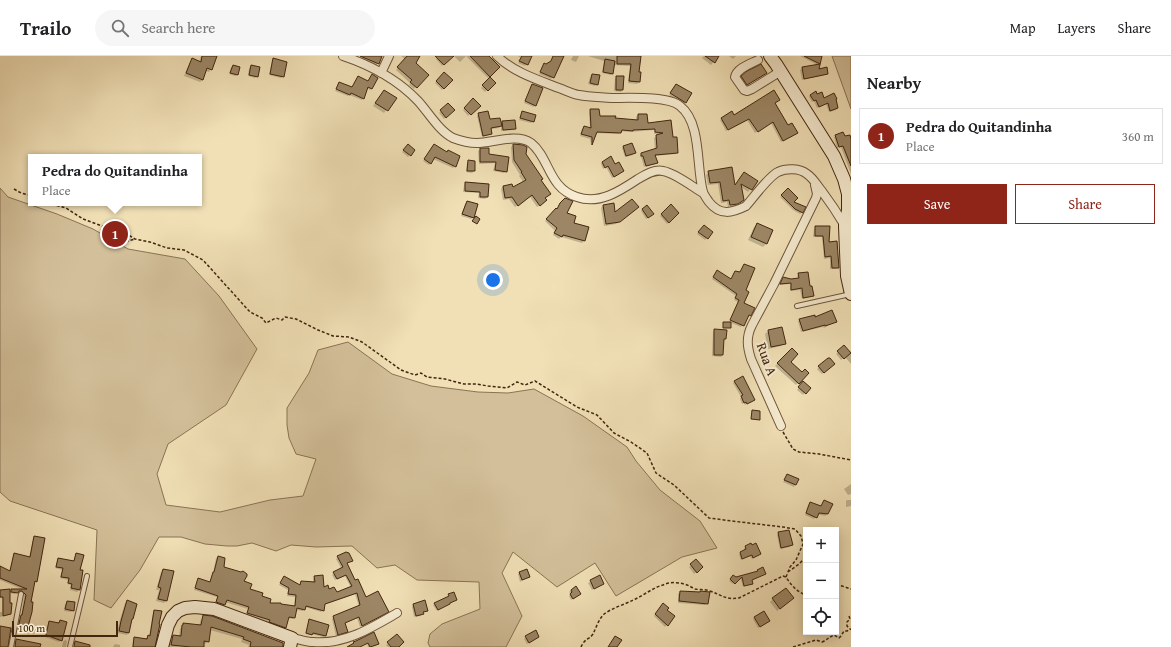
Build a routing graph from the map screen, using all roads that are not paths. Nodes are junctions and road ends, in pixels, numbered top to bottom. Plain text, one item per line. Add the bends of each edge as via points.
1 (343, 56) edge
2 (390, 56) edge
3 (497, 56) edge
4 (758, 60) dead end
5 (777, 62) edge
6 (381, 72) junction
7 (814, 180) junction
8 (703, 193) junction
9 (846, 226) junction
10 (851, 294) edge
11 (797, 306) dead end
12 (781, 426) road end
13 (87, 576) dead end
14 (21, 594) dead end
15 (397, 613) dead end
16 (291, 642) edge
17 (11, 647) edge
18 (70, 647) edge
19 (162, 647) edge

1 - 6 street
2 - 6 street
3 - 8 street via 521,72 578,95 656,99 680,105 690,116 694,127
4 - 5 street via 735,74 744,90 752,89
5 - 9 street via 840,167 848,194
6 - 8 street via 405,89 452,137 467,143 516,139 529,142 540,154 559,187 575,197 586,200 606,197 647,174 663,170
7 - 8 street via 799,170 787,169 778,172 746,206 733,212 717,210
7 - 9 street
7 - 12 street, Rua A via 816,198 748,337 747,348 751,359
9 - 10 street via 847,276
10 - 11 lane
13 - 18 lane
14 - 17 lane
15 - 16 street via 348,638 326,642
16 - 19 street via 214,609 195,607 178,611 172,617

